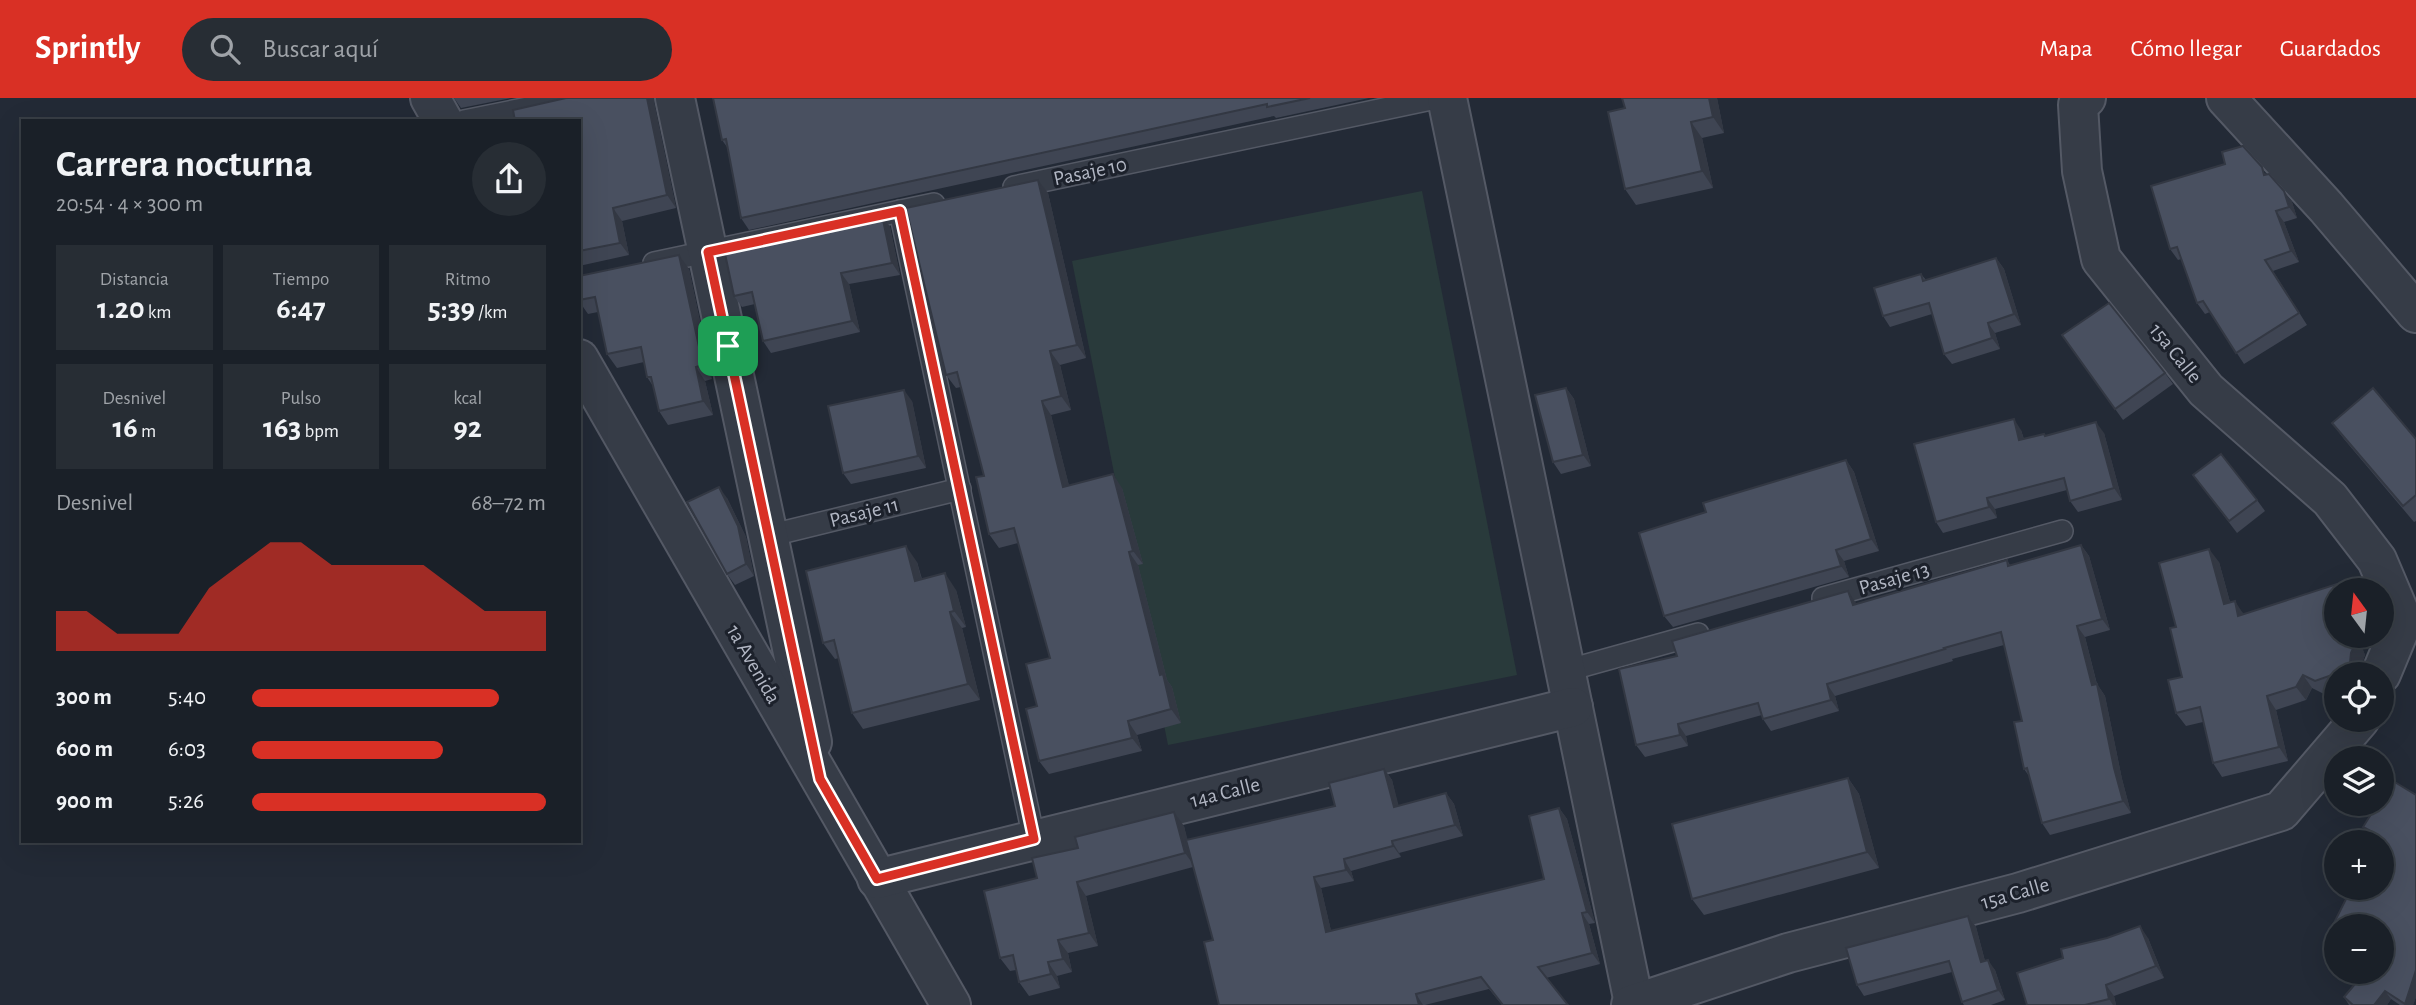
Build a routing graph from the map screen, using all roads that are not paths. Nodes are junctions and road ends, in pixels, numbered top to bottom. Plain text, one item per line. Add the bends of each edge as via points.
1 (430, 98) edge
2 (577, 98) edge
3 (675, 98) edge
4 (1437, 98) edge
5 (1447, 98) edge
6 (2086, 98) edge
7 (2226, 98) edge
8 (442, 119) edge
9 (474, 119) edge
10 (994, 191) edge
11 (954, 200) edge
12 (900, 211) junction
13 (708, 252) junction
14 (631, 268) edge
15 (2416, 313) edge
16 (581, 362) edge
17 (960, 489) junction
18 (2062, 531) dead end
19 (768, 536) junction
20 (1807, 603) edge
21 (1713, 629) edge
22 (2386, 662) edge
23 (1569, 689) junction
24 (2349, 732) edge
25 (820, 779) junction
26 (1034, 839) junction
27 (877, 879) junction
28 (1632, 1004) edge
29 (951, 1005) edge

1 - 8 street
2 - 9 lane
3 - 13 street
4 - 10 lane, Pasaje 10
5 - 23 street
6 - 22 street, 15a Calle via 2078,105 2082,171 2101,259 2206,390 2330,499 2377,561 2403,621
7 - 15 street
11 - 12 lane
12 - 13 lane
12 - 17 lane
13 - 14 lane
13 - 19 street
16 - 25 street, 1a Avenida
17 - 19 lane, Pasaje 11
17 - 26 lane
18 - 20 lane, Pasaje 13
19 - 25 street
21 - 23 lane
23 - 26 street, 14a Calle
23 - 28 street
24 - 28 street, 15a Calle via 2281,811 2018,893 1788,953
25 - 27 street, 1a Avenida
26 - 27 street, 14a Calle
27 - 29 street, 1a Avenida

